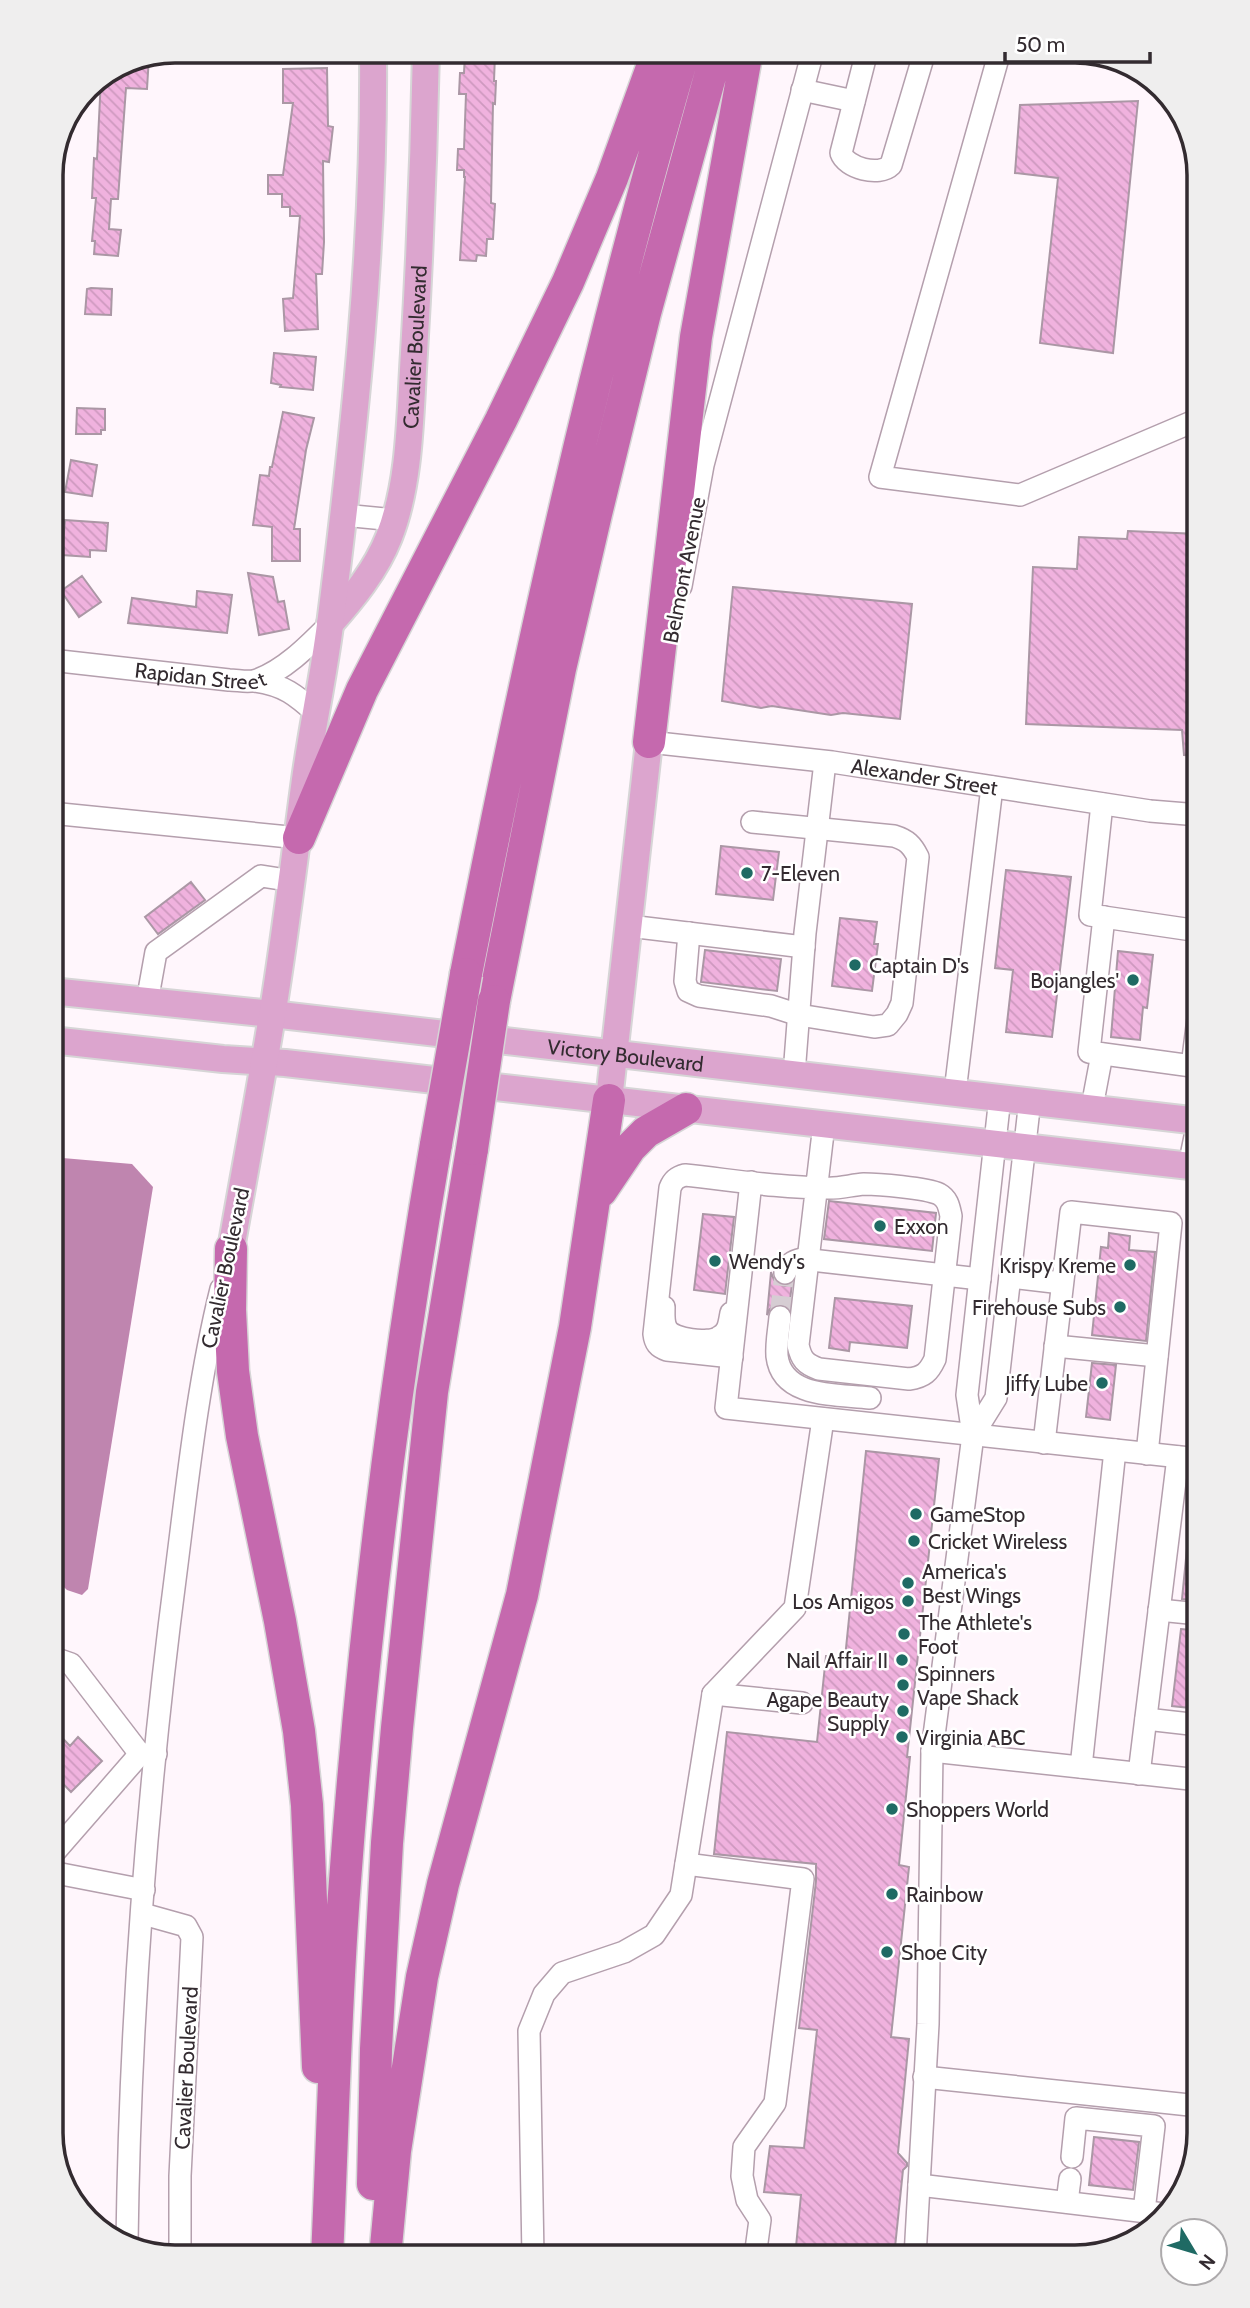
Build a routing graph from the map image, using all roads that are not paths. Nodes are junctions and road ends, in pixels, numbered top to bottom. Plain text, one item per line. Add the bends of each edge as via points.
1 (373, 63) edge
2 (426, 63) edge
3 (654, 63) edge
4 (681, 63) edge
5 (714, 63) edge
6 (745, 63) edge
7 (810, 63) edge
8 (864, 63) edge
9 (921, 63) edge
10 (997, 63) edge
11 (802, 90) junction
12 (854, 101) junction
13 (1187, 424) edge
14 (343, 515) junction
15 (395, 520) junction
16 (330, 624) junction
17 (63, 661) edge
18 (255, 681) junction
19 (317, 714) junction
20 (649, 742) junction
21 (825, 762) junction
22 (992, 787) junction
23 (1102, 804) junction
24 (63, 814) edge
25 (1187, 814) edge
26 (752, 822) dead end
27 (817, 829) junction
28 (299, 838) junction
29 (293, 881) junction
30 (1104, 917) junction
31 (629, 926) junction
32 (1187, 929) edge
33 (689, 933) junction
34 (804, 947) junction
35 (63, 992) edge
36 (147, 1002) junction
37 (272, 1014) junction
38 (799, 1015) junction
39 (63, 1041) edge
40 (1096, 1053) junction
41 (615, 1055) junction
42 (264, 1062) junction
43 (1187, 1065) edge
44 (794, 1074) junction
45 (955, 1092) junction
46 (1000, 1097) junction
47 (609, 1100) junction
48 (1030, 1100) junction
49 (1092, 1107) junction
50 (686, 1109) junction
51 (1187, 1119) edge
52 (824, 1125) junction
53 (994, 1144) junction
54 (1024, 1147) junction
55 (1187, 1166) edge
56 (751, 1182) junction
57 (817, 1188) junction
58 (594, 1201) junction
59 (746, 1225) junction
60 (231, 1249) junction
61 (662, 1256) junction
62 (808, 1260) junction
63 (785, 1273) dead end
64 (944, 1275) junction
65 (1010, 1277) junction
66 (980, 1279) junction
67 (1062, 1283) junction
68 (780, 1317) tunnel mouth
69 (1055, 1346) junction
70 (1157, 1356) junction
71 (732, 1357) junction
72 (872, 1375) junction
73 (870, 1398) junction
74 (823, 1419) junction
75 (868, 1424) junction
76 (973, 1435) junction
77 (1044, 1443) junction
78 (1115, 1450) junction
79 (1147, 1454) junction
80 (1187, 1458) edge
81 (1187, 1468) edge
82 (1160, 1610) junction
83 (1187, 1613) edge
84 (63, 1661) edge
85 (713, 1694) junction
86 (802, 1703) dead end
87 (1146, 1720) junction
88 (1187, 1725) edge
89 (932, 1751) junction
90 (148, 1754) junction
91 (1081, 1767) junction
92 (1139, 1773) junction
93 (1187, 1779) edge
94 (63, 1843) edge
95 (686, 1864) junction
96 (63, 1874) edge
97 (144, 1890) junction
98 (143, 1914) junction
99 (924, 2077) junction
100 (1187, 2105) edge
101 (1072, 2157) dead end
102 (1070, 2179) dead end
103 (919, 2185) junction
104 (1067, 2202) junction
105 (1154, 2212) edge
106 (127, 2234) edge
107 (180, 2245) edge
108 (326, 2245) edge
109 (328, 2245) edge
110 (371, 2245) edge
111 (386, 2245) edge
112 (533, 2245) edge
113 (757, 2245) edge
114 (916, 2245) edge

1 - 14 main road, Cavalier Boulevard via 367,263
2 - 15 main road, Cavalier Boulevard via 424,181 409,429
3 - 28 highway via 568,282 362,690
4 - 109 highway, bridge via 587,410 515,731 436,1144 387,1458 361,1688 345,1883
5 - 110 highway, bridge via 645,313 560,669 494,1002 432,1392 387,1843
6 - 20 highway via 696,337
7 - 11 street, Belmont Avenue
8 - 12 street
9 - 12 street via 886,171 843,159
10 - 13 street via 880,477 1020,495
11 - 12 street
11 - 20 street, Belmont Avenue via 703,465
14 - 15 street
14 - 16 main road, Cavalier Boulevard
15 - 16 main road, Cavalier Boulevard via 358,591
16 - 18 street, Rapidan Street via 282,666
16 - 19 main road, Cavalier Boulevard
17 - 18 street, Rapidan Street
18 - 19 street via 292,692
19 - 28 main road, Cavalier Boulevard
20 - 21 street, Alexander Street
20 - 31 main road, Belmont Avenue
21 - 22 street, Alexander Street
21 - 27 street
22 - 23 street, Alexander Street
22 - 45 street
23 - 25 street, Alexander Street
23 - 30 street via 1090,915
24 - 28 street
26 - 27 street
27 - 34 street
27 - 38 street via 894,836 907,840 918,857 897,1014 888,1024 874,1027
28 - 29 main road, Cavalier Boulevard
29 - 36 street via 261,876 156,952
29 - 37 main road, Cavalier Boulevard
30 - 32 street
30 - 40 street
31 - 33 street
31 - 41 main road, Belmont Avenue
33 - 34 street
33 - 38 street via 688,991
34 - 38 street
35 - 36 main road, Victory Boulevard
36 - 37 main road, Victory Boulevard
37 - 41 main road, Victory Boulevard
37 - 42 main road, Cavalier Boulevard
38 - 44 street
39 - 42 main road
40 - 43 street
40 - 49 street
41 - 44 main road, Victory Boulevard
41 - 47 main road, Belmont Avenue
42 - 47 main road
42 - 60 main road, Cavalier Boulevard
44 - 45 main road, Victory Boulevard
45 - 46 main road, Victory Boulevard
46 - 48 main road, Victory Boulevard
46 - 53 street
47 - 50 main road
47 - 58 highway
48 - 49 main road, Victory Boulevard
48 - 54 street
49 - 51 main road, Victory Boulevard
50 - 52 main road
50 - 58 highway via 630,1147
52 - 53 main road
52 - 57 street
53 - 54 main road
53 - 66 street
54 - 55 main road
54 - 65 street
56 - 57 street
56 - 59 street
56 - 61 street via 685,1175 673,1181
57 - 62 street
57 - 64 street via 868,1184 941,1195 951,1216
58 - 111 highway via 575,1327 522,1595 422,1977 395,2151
59 - 61 street via 739,1238 729,1328 721,1337 680,1338 668,1332
59 - 71 street
60 - 90 street, Cavalier Boulevard via 198,1396
60 - 108 highway via 233,1371 285,1648 307,1805
61 - 71 street via 655,1342 667,1350
62 - 63 street via 794,1260
62 - 64 street
62 - 72 street via 800,1356 819,1369
64 - 66 street
64 - 72 street via 930,1370 909,1379
65 - 67 street
65 - 76 street via 996,1398
66 - 76 street via 967,1395
67 - 69 street
67 - 70 street via 1071,1212 1171,1223
68 - 73 street via 778,1359 790,1381 813,1391
69 - 70 street
69 - 77 street
70 - 79 street
71 - 74 street via 726,1408
72 - 73 street
73 - 75 street
74 - 75 street
74 - 85 street via 795,1608
75 - 76 street
76 - 77 street
76 - 89 street
77 - 78 street
78 - 79 street
78 - 91 street
79 - 80 street
81 - 82 street
82 - 83 street
82 - 87 street
84 - 90 street via 71,1664
85 - 86 street
85 - 95 street
87 - 88 street
87 - 92 street
89 - 91 street
89 - 99 street
90 - 94 street
90 - 97 street, Cavalier Boulevard
91 - 92 street
92 - 93 street
95 - 112 street via 681,1895 654,1935 624,1952 562,1973 544,1994 529,2031
95 - 113 street via 803,1879 775,2103 744,2147 742,2176 747,2200 760,2220
96 - 97 street
97 - 98 street, Cavalier Boulevard
98 - 106 street, Cavalier Boulevard via 129,2115
98 - 107 street, Cavalier Boulevard via 186,1926 192,1937
99 - 100 street
99 - 103 street
101 - 105 street via 1076,2118 1154,2126
102 - 104 street
103 - 104 street
103 - 114 street
104 - 105 street

